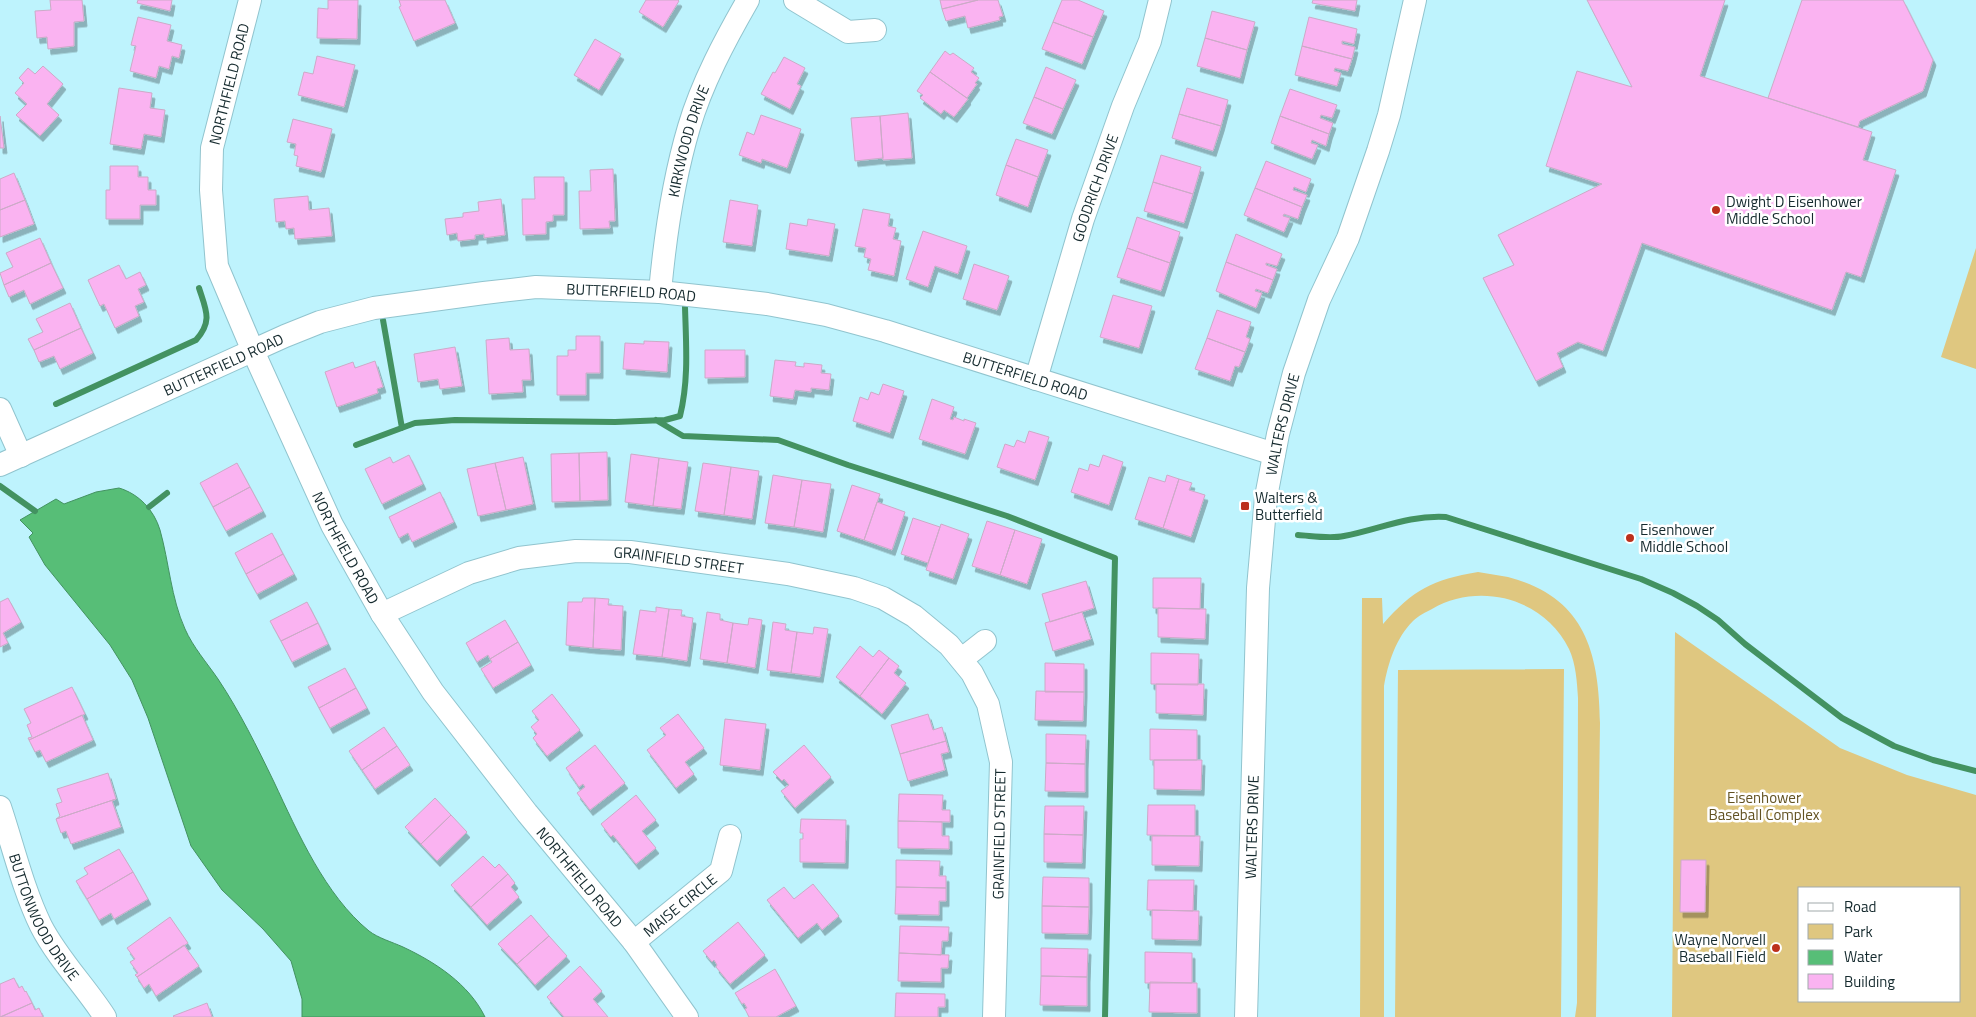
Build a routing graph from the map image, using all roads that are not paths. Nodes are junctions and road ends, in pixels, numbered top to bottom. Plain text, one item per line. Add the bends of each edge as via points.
1 (250, 0) edge
2 (748, 0) edge
3 (795, 0) edge
4 (1160, 0) edge
5 (1415, 0) edge
6 (875, 30) dead end
7 (660, 292) junction
8 (253, 351) junction
9 (1036, 379) junction
10 (0, 409) edge
11 (1274, 454) junction
12 (21, 456) junction
13 (0, 466) edge
14 (382, 614) junction
15 (985, 641) dead end
16 (962, 659) junction
17 (0, 807) edge
18 (730, 836) dead end
19 (634, 942) junction
20 (105, 1017) edge
21 (687, 1017) edge
22 (994, 1017) edge
23 (1246, 1017) edge

1 - 8 street, NORTHFIELD ROAD via 212,148 211,190 217,266
2 - 7 street, KIRKWOOD DRIVE via 707,80 690,126 674,189
3 - 6 street via 848,32
4 - 9 street, GOODRICH DRIVE via 1150,41 1083,219
5 - 11 street, WALTERS DRIVE via 1389,115 1348,238 1318,300 1303,344
7 - 8 street, BUTTERFIELD ROAD via 541,287 389,306 320,322
7 - 9 street, BUTTERFIELD ROAD via 766,304 826,315 918,340
8 - 12 street, BUTTERFIELD ROAD
8 - 14 street, NORTHFIELD ROAD via 332,525
9 - 11 street, BUTTERFIELD ROAD
10 - 12 street
11 - 23 street, WALTERS DRIVE via 1265,506 1258,588
12 - 13 street, BUTTERFIELD ROAD
14 - 16 street, GRAINFIELD STREET via 469,573 519,558 576,551 630,552 785,573 854,588 883,598 914,616
14 - 19 street, NORTHFIELD ROAD via 433,692 527,813
15 - 16 street
16 - 22 street, GRAINFIELD STREET via 988,704 1001,762
17 - 20 street, BUTTONWOOD DRIVE via 41,926
18 - 19 street, MAISE CIRCLE via 722,871
19 - 21 street, NORTHFIELD ROAD

